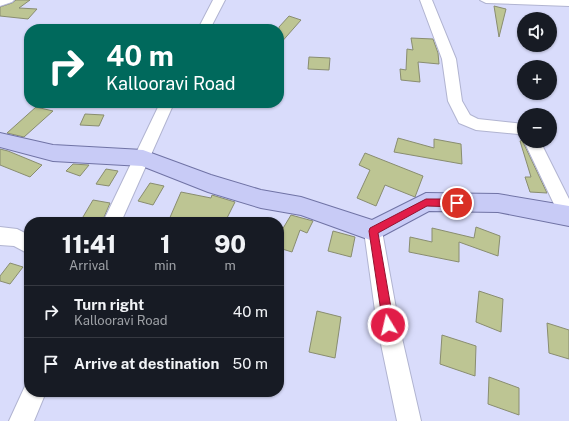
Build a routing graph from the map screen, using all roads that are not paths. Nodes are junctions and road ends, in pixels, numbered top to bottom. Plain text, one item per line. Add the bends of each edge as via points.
1 (8, 0) edge
2 (219, 0) edge
3 (426, 0) edge
4 (486, 0) edge
5 (0, 3) edge
6 (569, 3) edge
7 (207, 24) edge
8 (165, 108) edge
9 (517, 128) edge
10 (0, 140) edge
11 (535, 148) edge
12 (143, 158) junction
13 (568, 216) edge
14 (114, 217) edge
15 (373, 231) junction
16 (0, 236) edge
17 (24, 242) edge
18 (32, 397) edge
19 (21, 421) edge
20 (409, 421) edge

1 - 5 street
2 - 7 street
3 - 9 street via 449,59 455,101 464,119 476,124
4 - 6 street
8 - 12 street
10 - 12 main road via 53,153
11 - 13 street
12 - 14 street
12 - 15 main road via 208,183 261,199 301,206
13 - 15 main road via 498,203 426,202
15 - 20 street via 388,325
16 - 17 street via 17,238
18 - 19 street

